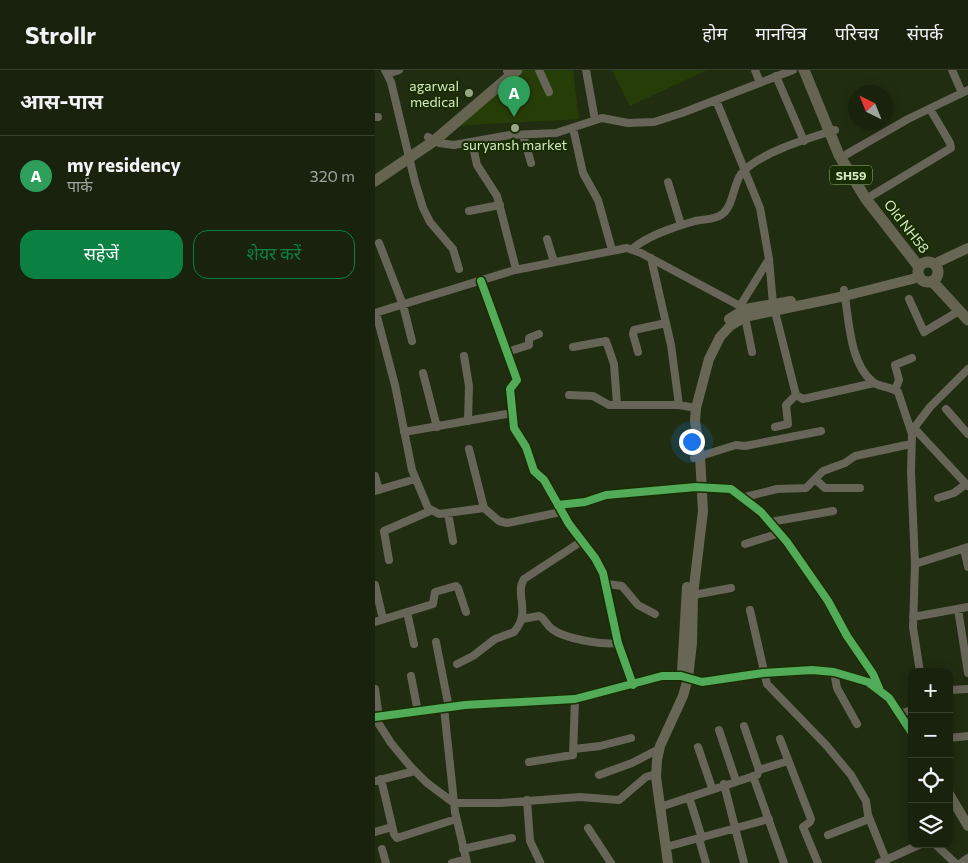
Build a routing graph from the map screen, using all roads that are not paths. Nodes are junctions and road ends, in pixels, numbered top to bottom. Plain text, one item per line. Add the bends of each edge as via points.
1 (399, 70) edge
2 (509, 70) edge
3 (539, 70) edge
4 (586, 70) edge
5 (755, 70) edge
6 (793, 70) edge
7 (804, 70) edge
8 (811, 70) edge
9 (951, 70) edge
10 (387, 72) edge
11 (776, 76) junction
12 (760, 83) junction
13 (549, 92) dead end
14 (965, 92) edge
15 (716, 100) junction
16 (929, 109) junction
17 (595, 120) junction
18 (573, 128) junction
19 (832, 131) junction
20 (523, 135) junction
21 (431, 139) junction
22 (805, 141) junction
23 (473, 142) junction
24 (408, 154) junction
25 (847, 154) junction
26 (531, 163) dead end
27 (745, 170) junction
28 (375, 173) edge
29 (375, 181) edge
30 (667, 182) dead end
31 (869, 197) junction
32 (500, 205) junction
33 (469, 211) dead end
34 (681, 225) junction
35 (547, 239) dead end
36 (379, 243) dead end
37 (968, 248) edge
38 (632, 249) junction
39 (612, 250) junction
40 (968, 255) edge
41 (651, 258) junction
42 (769, 259) junction
43 (554, 262) junction
44 (459, 269) dead end
45 (517, 269) junction
46 (928, 271) junction
47 (481, 281) junction
48 (845, 293) junction
49 (909, 299) dead end
50 (403, 305) junction
51 (774, 308) junction
52 (964, 311) edge
53 (745, 312) junction
54 (376, 313) edge
55 (968, 320) edge
56 (666, 323) junction
57 (539, 334) dead end
58 (412, 341) dead end
59 (573, 347) dead end
60 (507, 352) junction
61 (638, 352) dead end
62 (752, 352) dead end
63 (465, 356) dead end
64 (912, 358) dead end
65 (968, 370) edge
66 (423, 373) dead end
67 (874, 382) junction
68 (895, 390) junction
69 (569, 395) dead end
70 (796, 395) junction
71 (617, 404) junction
72 (679, 405) junction
73 (693, 408) junction
74 (946, 409) dead end
75 (513, 413) junction
76 (468, 421) junction
77 (775, 426) dead end
78 (437, 427) junction
79 (821, 431) dead end
80 (913, 431) junction
81 (405, 432) junction
82 (968, 434) edge
83 (911, 444) junction
84 (469, 449) dead end
85 (697, 457) junction
86 (375, 476) edge
87 (415, 479) junction
88 (815, 480) junction
89 (966, 482) edge
90 (699, 486) junction
91 (860, 488) dead end
92 (377, 491) edge
93 (745, 497) junction
94 (938, 498) dead end
95 (484, 508) junction
96 (560, 508) junction
97 (430, 511) junction
98 (833, 511) dead end
99 (448, 513) junction
100 (771, 522) junction
101 (780, 533) junction
102 (453, 541) dead end
103 (582, 542) junction
104 (745, 544) dead end
105 (966, 548) edge
106 (389, 560) dead end
107 (915, 564) junction
108 (968, 568) edge
109 (607, 584) junction
110 (375, 585) edge
111 (731, 588) dead end
112 (689, 595) junction
113 (968, 607) edge
114 (958, 609) junction
115 (750, 610) dead end
116 (407, 612) junction
117 (466, 612) dead end
118 (655, 614) dead end
119 (913, 617) junction
120 (522, 619) junction
121 (379, 620) edge
122 (965, 640) edge
123 (436, 642) dead end
124 (618, 643) junction
125 (415, 644) dead end
126 (967, 660) edge
127 (457, 664) dead end
128 (919, 668) edge
129 (834, 672) junction
130 (763, 673) junction
131 (967, 673) edge
132 (411, 676) dead end
133 (685, 677) junction
134 (633, 685) junction
135 (879, 688) junction
136 (375, 689) edge
137 (968, 689) edge
138 (953, 690) edge
139 (575, 699) junction
140 (447, 708) junction
141 (908, 711) edge
142 (418, 712) junction
143 (899, 714) junction
144 (376, 717) edge
145 (857, 724) dead end
146 (744, 726) dead end
147 (908, 727) edge
148 (719, 730) dead end
149 (968, 736) edge
150 (631, 738) dead end
151 (953, 738) edge
152 (780, 740) dead end
153 (698, 747) dead end
154 (574, 749) junction
155 (659, 749) junction
156 (788, 761) junction
157 (529, 762) dead end
158 (415, 771) junction
159 (756, 773) junction
160 (656, 774) junction
161 (599, 775) dead end
162 (378, 780) edge
163 (736, 781) junction
164 (724, 784) junction
165 (712, 788) junction
166 (689, 796) junction
167 (527, 800) junction
168 (953, 801) edge
169 (454, 803) junction
170 (660, 807) junction
171 (456, 819) junction
172 (769, 819) junction
173 (869, 819) junction
174 (968, 826) edge
175 (392, 827) junction
176 (587, 828) dead end
177 (735, 828) junction
178 (375, 832) edge
179 (828, 836) dead end
180 (512, 838) dead end
181 (701, 838) junction
182 (666, 848) junction
183 (915, 848) edge
184 (939, 848) edge
185 (382, 849) dead end
186 (463, 849) junction
187 (968, 858) edge
188 (897, 860) edge
189 (466, 861) edge
190 (540, 862) dead end
191 (883, 862) edge
192 (386, 863) edge
193 (452, 863) edge
194 (611, 863) edge
195 (668, 863) edge
196 (706, 863) edge
197 (744, 863) edge
198 (785, 863) edge
199 (818, 863) edge
200 (955, 863) edge
201 (961, 863) edge

1 - 10 street
2 - 21 main road
3 - 13 street
4 - 17 street
5 - 12 street
6 - 11 street
7 - 19 main road, Old NH58 / SH59
8 - 19 main road, Old NH58 / SH59
9 - 14 street
10 - 24 street
11 - 12 street
11 - 22 street
12 - 15 street
14 - 16 street
15 - 17 street via 654,122
15 - 27 street
16 - 25 street
16 - 31 street via 951,148
17 - 18 street
18 - 20 street
18 - 39 street via 583,173 598,200
19 - 22 street
19 - 25 main road, Old NH58 / SH59
19 - 31 main road, Old NH58 / SH59
20 - 23 street
20 - 26 street
21 - 23 street via 446,145
21 - 24 main road
22 - 27 street via 765,157
23 - 32 street via 477,165 492,186
24 - 28 main road
24 - 29 main road
24 - 44 street via 426,214 435,230 453,249
25 - 31 main road, Old NH58 / SH59
27 - 34 street via 737,180 722,215
27 - 42 street via 760,208
30 - 34 street
31 - 46 main road, Old NH58 / SH59
32 - 33 street
32 - 45 street
34 - 38 street
35 - 43 street
36 - 50 street
37 - 46 main road
38 - 39 street
38 - 41 street
39 - 43 street
40 - 46 main road
41 - 53 street
41 - 56 street
42 - 51 street
42 - 53 street
43 - 45 street
45 - 47 street
46 - 48 main road
46 - 52 main road, Old NH58 / SH59
47 - 50 street
47 - 60 street
48 - 51 main road
48 - 67 street via 858,360
49 - 52 street via 924,332
50 - 54 street
50 - 58 street
51 - 53 main road
51 - 70 street
52 - 55 main road, Old NH58 / SH59
53 - 62 street
53 - 73 main road via 725,321 714,334 697,374
54 - 81 street
56 - 61 street via 634,330
56 - 72 street
57 - 60 street via 529,338 529,345
59 - 71 street via 606,341 614,364
60 - 75 street via 517,380 510,389
63 - 76 street via 469,386
64 - 68 street via 895,365 899,380
65 - 80 street via 930,408
66 - 78 street
67 - 68 street
67 - 70 street via 803,399
68 - 80 street
69 - 71 street via 593,396 606,404
70 - 77 street via 786,405 788,424
71 - 72 street
72 - 73 street
73 - 85 main road via 688,421
74 - 82 street
75 - 76 street
75 - 96 street via 515,428 535,471
76 - 78 street
78 - 81 street
79 - 85 street via 736,445
80 - 83 street
80 - 89 street
81 - 87 street
83 - 88 street via 855,456 823,471
83 - 107 street
84 - 95 street
85 - 90 main road
86 - 92 street
87 - 92 street
87 - 97 street
88 - 91 street via 825,488
88 - 93 street via 806,488 777,489
89 - 94 street via 954,493
90 - 93 street via 724,487
90 - 96 street via 606,495
90 - 112 main road
93 - 100 street
95 - 96 street via 499,522 507,523
95 - 99 street
96 - 103 street
97 - 99 street
97 - 106 street via 384,532
98 - 100 street
99 - 102 street
100 - 101 street
101 - 104 street
101 - 135 street via 828,602
103 - 109 street via 595,558
103 - 120 street via 524,579
105 - 107 street
105 - 108 street
107 - 119 street
109 - 118 street via 622,586 637,605
109 - 124 street
110 - 121 street
111 - 112 street
112 - 133 main road
113 - 114 street
114 - 119 street
114 - 122 street
115 - 130 street
116 - 117 street via 433,604 435,592 455,586
116 - 121 street
116 - 125 street
119 - 128 street
120 - 124 street via 539,616 554,631 593,643
120 - 127 street via 514,632 490,642
122 - 126 street
123 - 140 street
124 - 134 street
126 - 131 street
129 - 130 main road
129 - 135 main road via 856,676
129 - 145 street via 837,688
130 - 133 main road via 702,682
130 - 173 street via 772,691 851,775 866,801
132 - 142 street
133 - 134 main road via 662,676
133 - 155 main road via 679,703
134 - 139 main road
135 - 143 main road
136 - 144 street
137 - 138 street
139 - 140 main road
139 - 154 street
140 - 142 main road
140 - 169 street
141 - 143 street
142 - 144 main road
143 - 147 main road
144 - 158 street via 391,743
146 - 159 street
148 - 163 street
149 - 151 street
150 - 154 street
152 - 156 street
153 - 165 street
154 - 157 street via 571,755
155 - 160 main road
155 - 161 street
156 - 159 street
156 - 199 street via 811,819 803,827
158 - 162 street
158 - 169 street
159 - 163 street
159 - 172 street
160 - 167 street via 647,777 619,800 580,797
160 - 170 main road
162 - 175 street
163 - 164 street
164 - 165 street
164 - 177 street
165 - 166 street
166 - 170 street
166 - 181 street
167 - 169 street
167 - 190 street via 530,841
168 - 174 main road
169 - 171 street
170 - 182 main road
171 - 175 street via 400,837 395,836
171 - 186 street
172 - 177 street
172 - 198 street
173 - 179 street
173 - 191 street
175 - 178 street
176 - 194 street
177 - 181 street
177 - 197 street
180 - 186 street
181 - 182 street
181 - 196 street
182 - 195 main road
183 - 188 street
184 - 200 street
185 - 192 street
186 - 189 street
187 - 201 street
188 - 191 street
189 - 193 street

